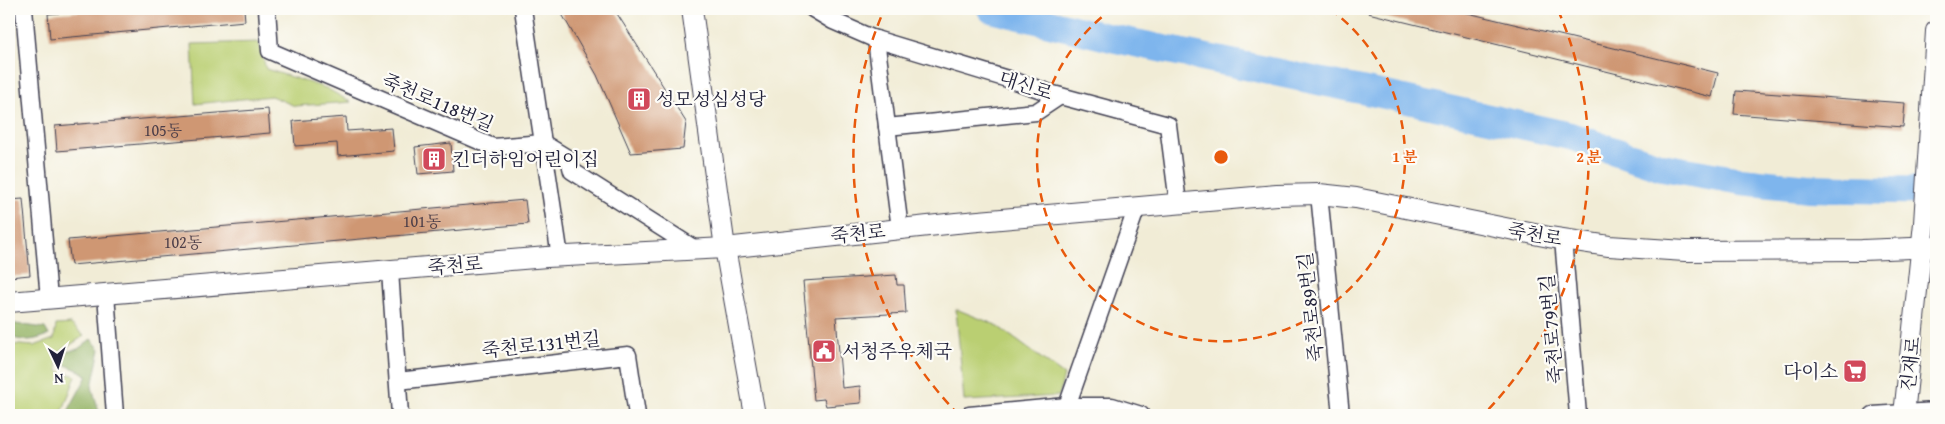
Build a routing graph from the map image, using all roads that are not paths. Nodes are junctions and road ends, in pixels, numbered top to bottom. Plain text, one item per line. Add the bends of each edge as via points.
1 (24, 9) edge
2 (267, 9) edge
3 (523, 9) edge
4 (692, 9) edge
5 (813, 9) edge
6 (1936, 31) edge
7 (876, 39) junction
8 (1060, 96) junction
9 (887, 127) junction
10 (543, 142) junction
11 (1319, 194) junction
12 (1178, 203) junction
13 (1138, 207) junction
14 (900, 229) junction
15 (1563, 239) junction
16 (725, 248) junction
17 (1929, 248) edge
18 (695, 249) junction
19 (560, 257) junction
20 (390, 271) junction
21 (106, 294) junction
22 (49, 299) junction
23 (9, 302) edge
24 (398, 381) junction
25 (1067, 406) junction
26 (1936, 411) edge
27 (1904, 414) edge
28 (115, 415) edge
29 (400, 415) edge
30 (637, 415) edge
31 (755, 415) edge
32 (969, 415) edge
33 (1141, 415) edge
34 (1341, 415) edge
35 (1578, 415) edge
36 (1873, 415) edge

1 - 22 street
2 - 10 street, 죽천로118번길 via 270,51 493,147
3 - 10 street
4 - 16 street
5 - 7 street, 대신로
6 - 17 street, 진재로 via 1924,223
7 - 8 street, 대신로
7 - 9 street, 죽천로
8 - 9 street via 1036,112
8 - 12 street, 대신로 via 1168,125
9 - 14 street, 죽천로
10 - 18 street via 569,159 572,172
10 - 19 street
11 - 12 street, 죽천로
11 - 15 street, 죽천로 via 1356,198
11 - 34 street, 죽천로89번길
12 - 13 street, 죽천로
13 - 14 street, 죽천로
13 - 25 street
14 - 16 street, 죽천로
15 - 17 street, 죽천로 via 1609,246 1685,250
15 - 35 street, 죽천로79번길
16 - 18 street, 죽천로
16 - 31 street
17 - 27 street, 진재로
18 - 19 street, 죽천로
19 - 20 street, 죽천로
20 - 21 street, 죽천로
20 - 24 street
21 - 22 street, 죽천로
21 - 28 street
22 - 23 street, 죽천로
24 - 29 street
24 - 30 street, 죽천로131번길 via 628,355
25 - 32 street
25 - 33 street via 1112,406
26 - 27 street
27 - 36 street

